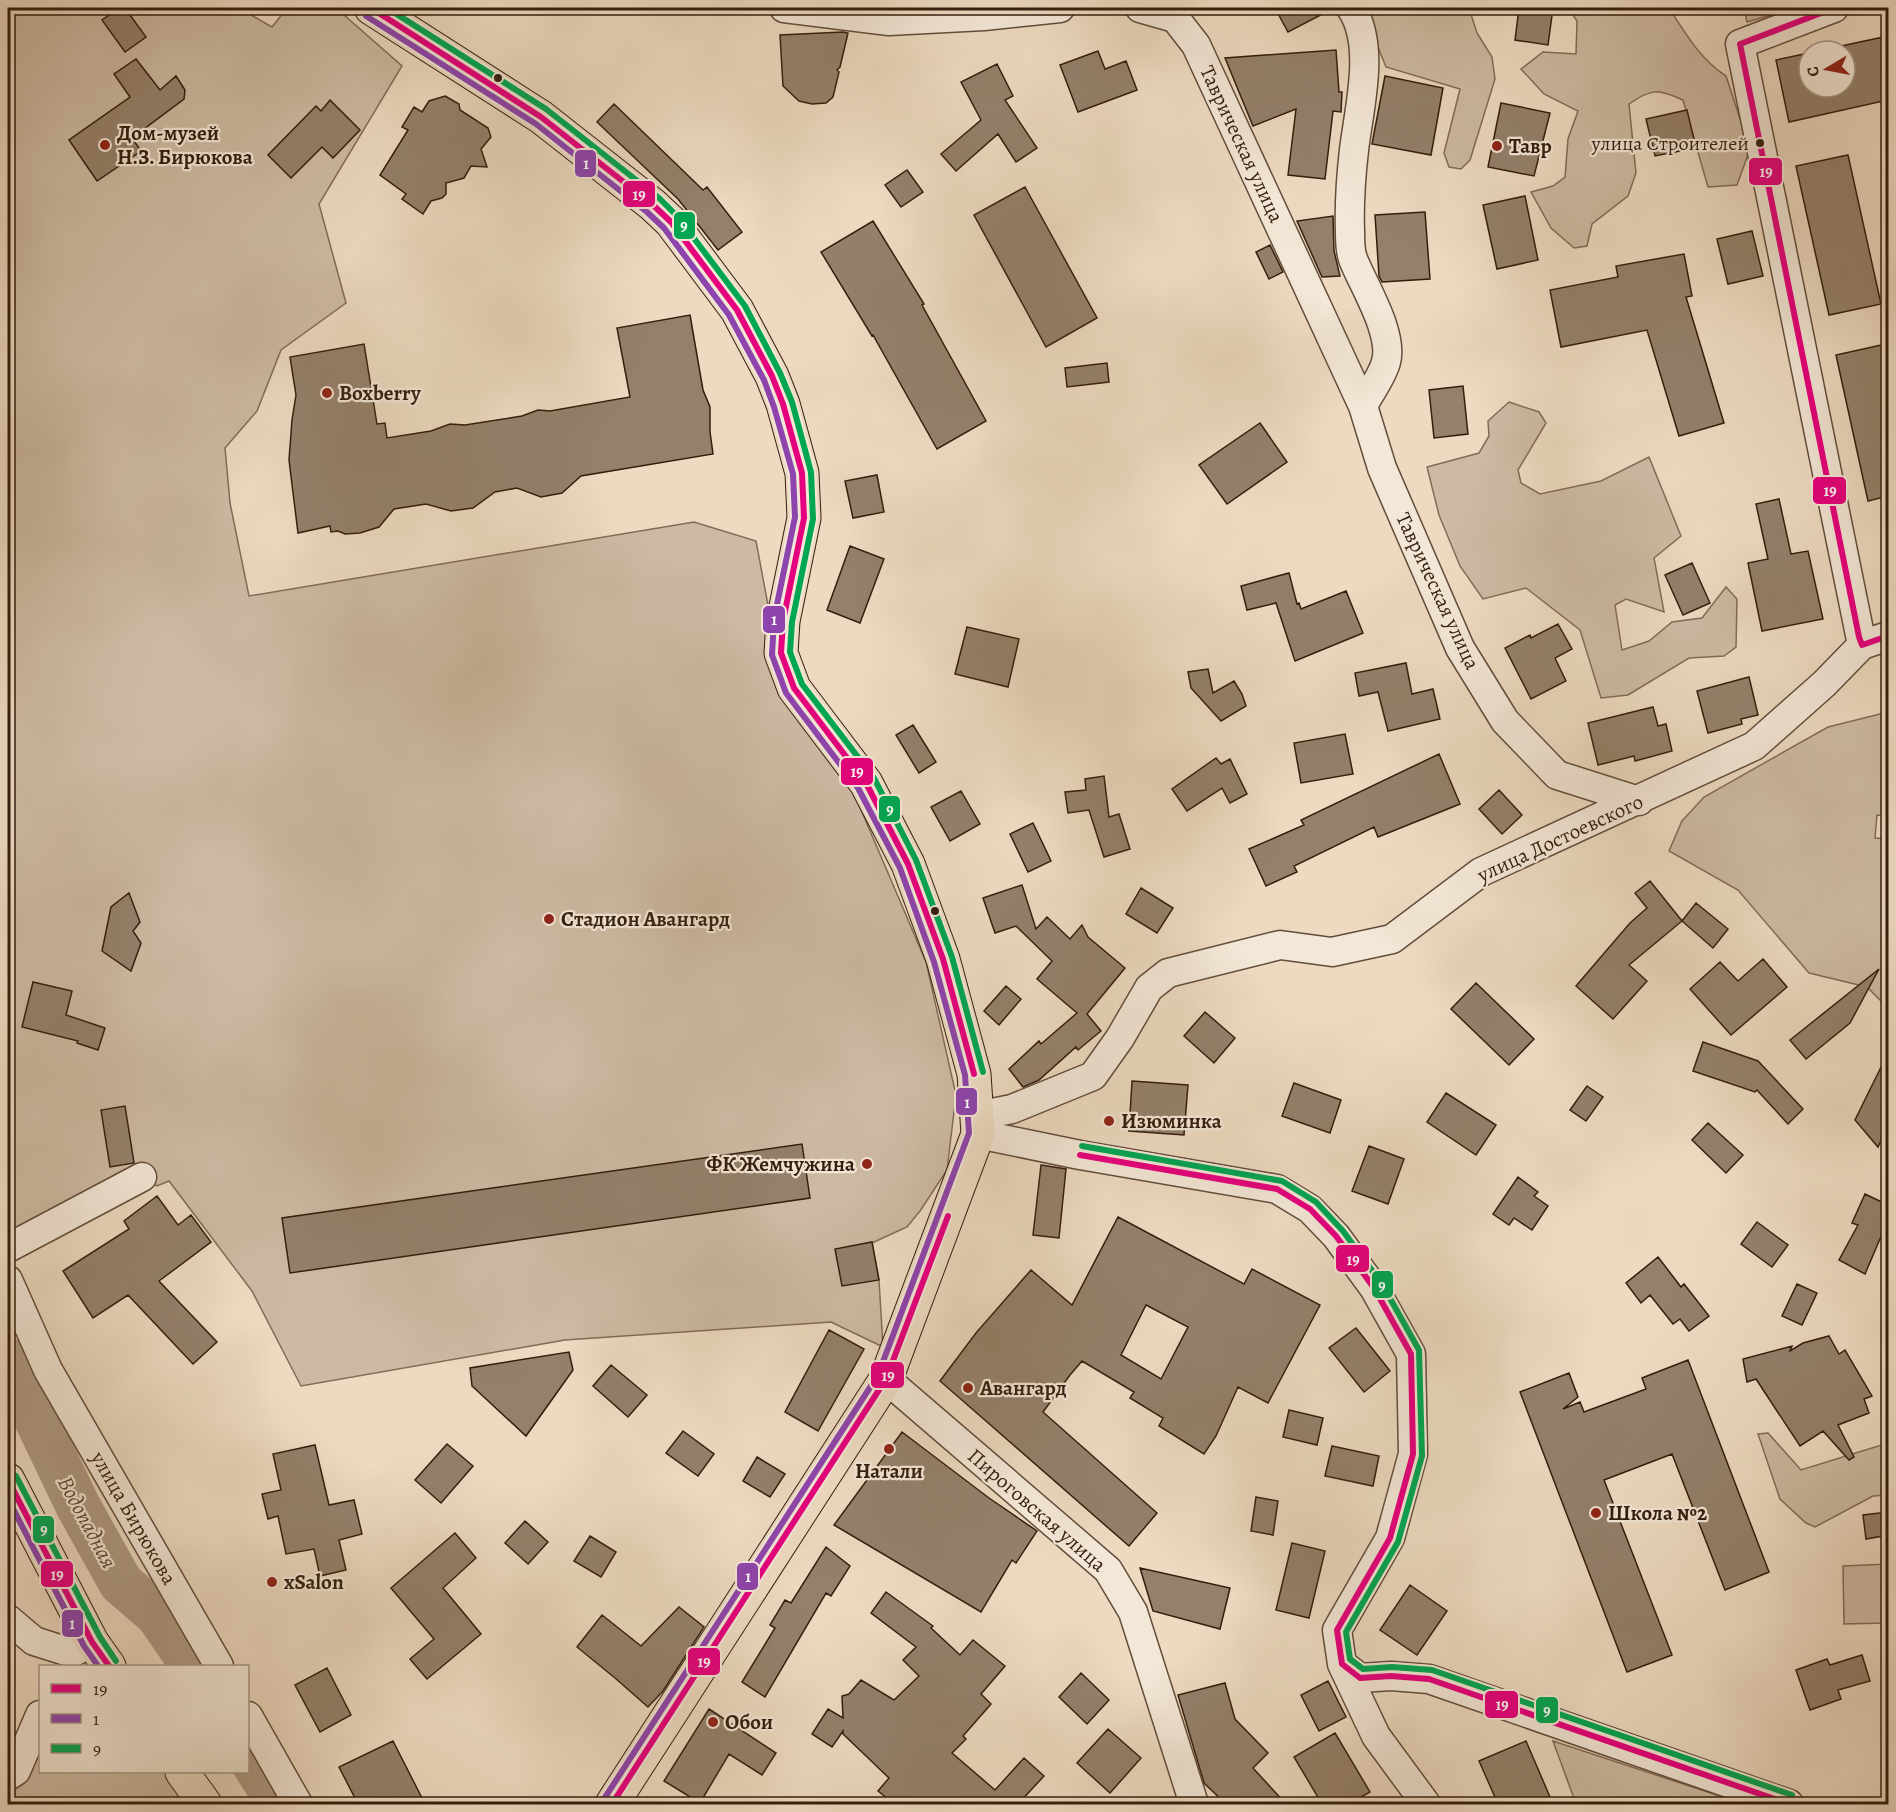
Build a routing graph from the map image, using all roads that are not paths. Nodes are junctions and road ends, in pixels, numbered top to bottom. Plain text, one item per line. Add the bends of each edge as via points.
1 (371, 8) edge
2 (784, 8) edge
3 (1060, 8) edge
4 (1140, 8) edge
5 (1351, 8) edge
6 (1834, 8) edge
7 (1363, 406) junction
8 (1875, 641) edge
9 (1639, 801) junction
10 (977, 1125) junction
11 (141, 1177) dead end
12 (8, 1248) edge
13 (8, 1280) edge
14 (886, 1379) junction
15 (8, 1480) edge
16 (8, 1619) edge
17 (85, 1657) edge
18 (1342, 1664) junction
19 (218, 1665) edge
20 (39, 1717) edge
21 (249, 1718) edge
22 (183, 1773) edge
23 (8, 1776) edge
24 (205, 1804) edge
25 (298, 1804) edge
26 (612, 1804) edge
27 (1194, 1804) edge
28 (1426, 1804) edge
29 (1789, 1804) edge

1 - 10 main road via 541,117 654,205 737,310 772,376 802,473 804,518 783,621 781,653 794,688 866,783 908,864 943,959 974,1074
2 - 3 street via 889,21
4 - 7 street, Таврическая улица via 1175,18 1196,45
5 - 7 street via 1364,48 1365,81 1354,152 1352,257 1378,315 1385,337 1386,361
6 - 8 street via 1740,44
7 - 9 street, Таврическая улица via 1382,468 1460,648 1505,721 1557,775
8 - 9 street, улица Достоевского via 1754,746
9 - 10 street, улица Достоевского via 1481,872 1392,939 1332,952 1280,945 1168,973 1149,988 1093,1076
10 - 14 main road via 948,1216
10 - 18 street via 1080,1155 1278,1189 1310,1209 1336,1236 1374,1288 1411,1354 1413,1454 1390,1538 1337,1630
11 - 12 street
13 - 19 street, улица Бирюкова via 48,1370
14 - 26 main road
14 - 27 street, Пироговская улица via 1108,1570 1134,1612
15 - 17 main road
16 - 17 street via 34,1641
18 - 28 street via 1376,1736
18 - 29 street via 1360,1678 1429,1679
20 - 23 street via 16,1771
21 - 25 street
22 - 24 main road

